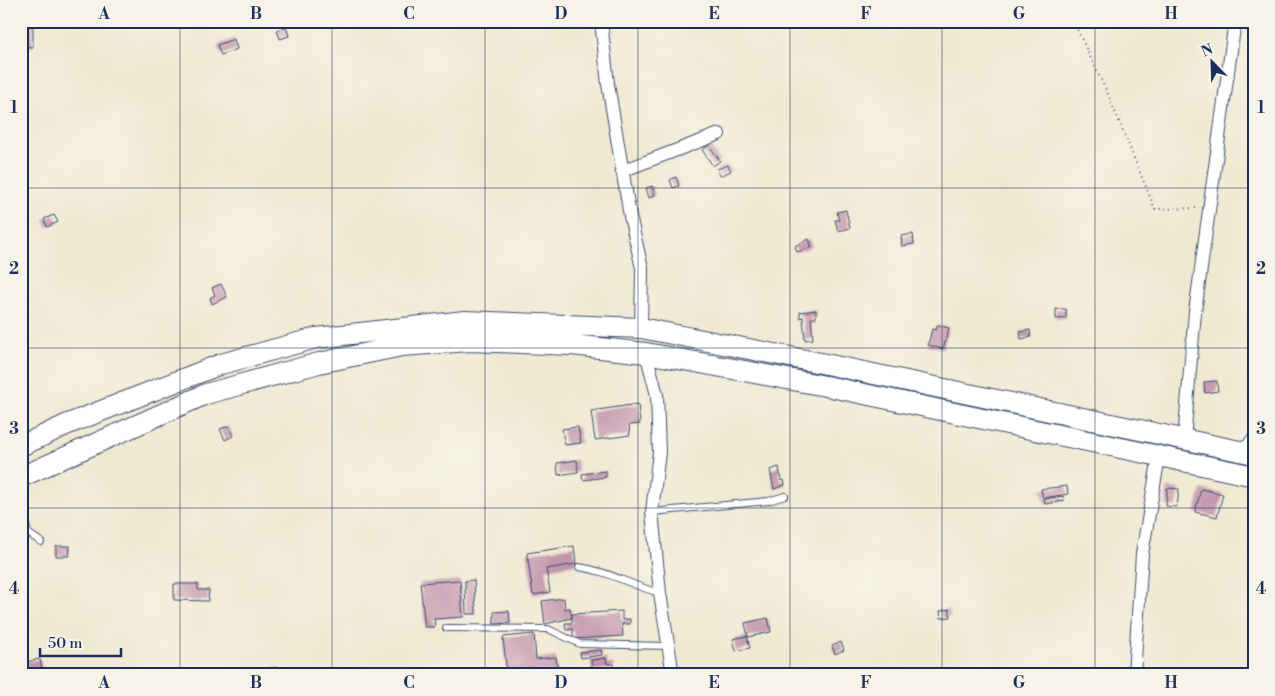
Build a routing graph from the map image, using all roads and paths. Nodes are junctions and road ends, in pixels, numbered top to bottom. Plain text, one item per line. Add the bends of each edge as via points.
1 (601, 21) edge
2 (1073, 21) edge
3 (1235, 21) edge
4 (719, 134) dead end
5 (622, 171) junction
6 (1210, 208) junction
7 (641, 328) junction
8 (646, 353) junction
9 (1184, 440) junction
10 (21, 446) edge
11 (1250, 448) edge
12 (1158, 457) junction
13 (1254, 476) edge
14 (21, 477) edge
15 (786, 496) dead end
16 (21, 504) edge
17 (652, 512) junction
18 (41, 542) dead end
19 (579, 567) dead end
20 (660, 593) junction
21 (446, 628) dead end
22 (668, 646) junction
23 (673, 675) edge
24 (1134, 675) edge

1 - 5 street
2 - 6 path via 1107,92 1155,209
3 - 6 street
4 - 5 street
5 - 7 street via 642,268
6 - 9 street via 1195,312
7 - 9 main road
7 - 10 main road via 465,321 316,338 221,364 68,424
8 - 12 main road via 831,387
8 - 14 main road via 572,345 469,341 384,350 319,363 206,394
8 - 17 street via 657,395 659,452
9 - 11 main road
12 - 13 main road
12 - 24 street via 1142,554
15 - 17 lane via 768,501
16 - 18 lane via 28,533
17 - 20 street
19 - 20 lane via 618,576 638,588
20 - 22 street
21 - 22 lane via 548,629 580,644
22 - 23 street

